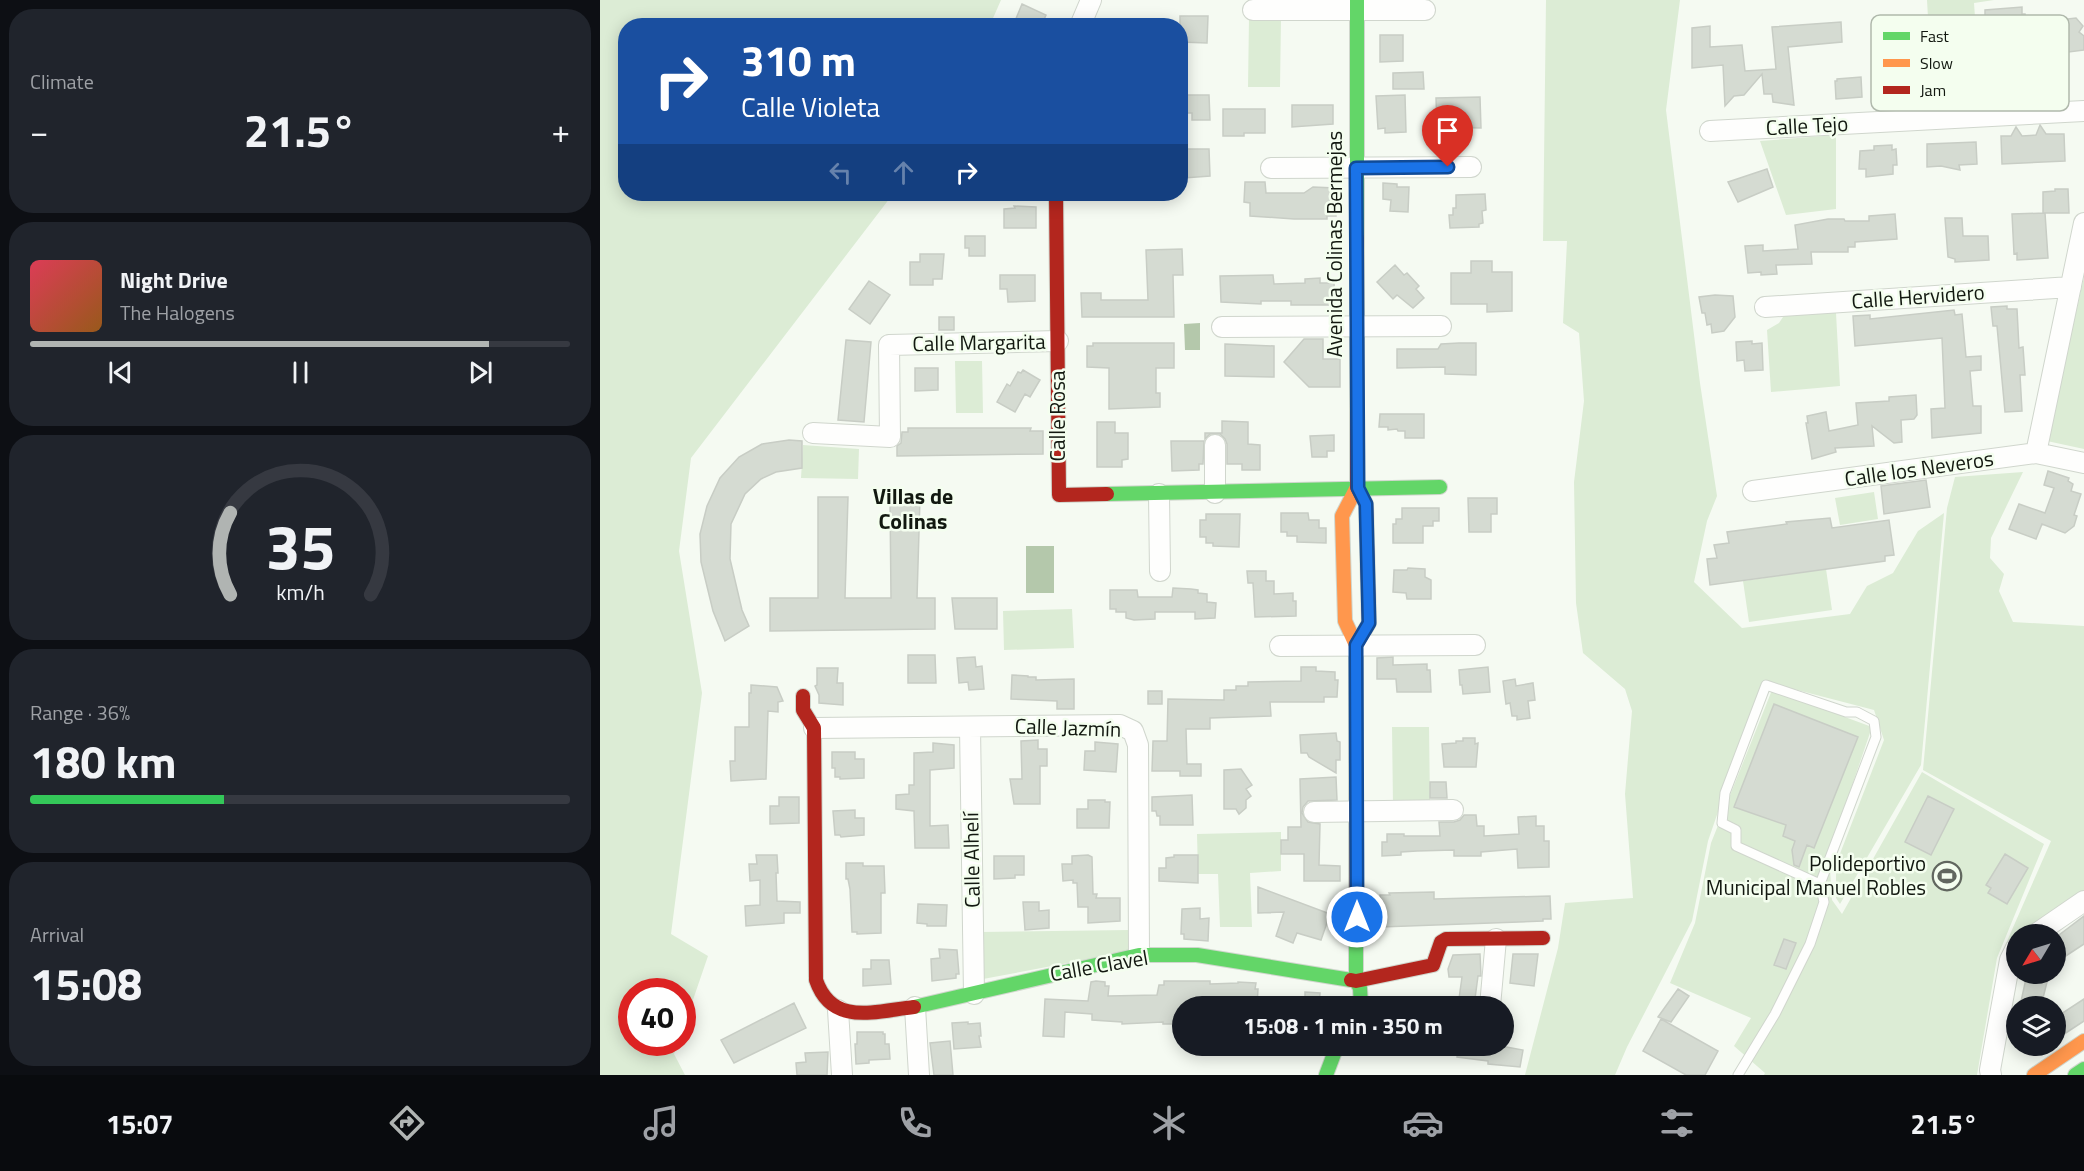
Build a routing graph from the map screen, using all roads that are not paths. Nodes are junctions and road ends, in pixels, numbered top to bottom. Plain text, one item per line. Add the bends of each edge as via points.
1 (1091, 0) edge
2 (1357, 5) edge
3 (1253, 10) dead end
4 (1425, 10) dead end
5 (1083, 18) edge
6 (2084, 111) edge
7 (1710, 131) dead end
8 (1471, 167) dead end
9 (1271, 168) dead end
10 (1356, 168) junction
11 (1056, 201) edge
12 (2084, 223) edge
13 (2071, 287) junction
14 (1765, 307) dead end
15 (1356, 326) junction
16 (1441, 326) dead end
17 (1222, 327) dead end
18 (1058, 341) junction
19 (813, 433) dead end
20 (1215, 445) dead end
21 (2036, 453) junction
22 (2084, 463) edge
23 (1358, 488) junction
24 (1440, 488) dead end
25 (1753, 491) dead end
26 (1215, 493) junction
27 (1159, 494) junction
28 (1160, 571) dead end
29 (1356, 645) junction
30 (1476, 645) dead end
31 (1280, 646) dead end
32 (803, 696) dead end
33 (970, 727) junction
34 (814, 728) junction
35 (1453, 810) dead end
36 (1357, 811) junction
37 (1314, 812) dead end
38 (1820, 884) junction
39 (2084, 901) edge
40 (2051, 924) edge
41 (1543, 938) dead end
42 (1496, 939) junction
43 (1139, 955) junction
44 (1356, 981) junction
45 (2006, 984) edge
46 (974, 994) junction
47 (1349, 996) edge
48 (1360, 996) edge
49 (1491, 996) edge
50 (915, 1006) junction
51 (838, 1010) junction
52 (2084, 1041) edge
53 (1333, 1056) edge
54 (2084, 1069) edge
55 (843, 1075) edge
56 (919, 1075) edge
57 (1326, 1075) edge
58 (1738, 1075) edge
59 (1991, 1075) edge
60 (2034, 1075) edge
61 (2075, 1075) edge

1 - 5 street
2 - 3 street
2 - 4 street
2 - 10 street, Avenida Colinas Bermejas
6 - 7 street, Calle Tejo
8 - 10 street
9 - 10 street
10 - 15 street, Avenida Colinas Bermejas
11 - 18 street, Calle Rosa
12 - 13 street
13 - 14 street, Calle Hervidero
13 - 21 street
15 - 16 street
15 - 17 street
15 - 23 street, Avenida Colinas Bermejas
18 - 19 street, Calle Margarita via 889,345 890,437
18 - 27 street, Calle Rosa via 1059,495
20 - 26 street
21 - 22 street, Calle los Neveros
21 - 25 street, Calle los Neveros
23 - 24 street
23 - 26 street
23 - 29 street, Avenida Colinas Bermejas via 1366,504 1369,623
23 - 29 street, Avenida Colinas Bermejas via 1342,516 1345,621
26 - 27 street
27 - 28 street
29 - 30 street
29 - 31 street
29 - 36 street, Avenida Colinas Bermejas
32 - 34 street via 803,710
33 - 34 street, Calle Jazmín
33 - 43 street, Calle Jazmín via 1120,725 1133,731 1138,746
33 - 46 street, Calle Alhelí
34 - 51 street via 816,980 827,1002
35 - 36 street
36 - 37 street
36 - 44 street, Avenida Colinas Bermejas
38 - 38 lane via 1876,737 1874,721 1857,712 1846,712 1766,685 1725,793 1722,823 1736,830 1736,846
38 - 58 lane via 1824,902 1810,944 1775,1014
39 - 40 street
41 - 42 street
42 - 44 street via 1446,939 1441,942 1434,965
42 - 49 street
43 - 44 street, Calle Clavel via 1197,955
43 - 46 street, Calle Clavel
44 - 47 street, Avenida Colinas Bermejas
44 - 48 street, Avenida Colinas Bermejas
45 - 59 street
46 - 50 street, Calle Clavel
50 - 51 street, Calle Clavel via 849,1013
50 - 56 street
51 - 55 street
52 - 60 street
53 - 57 street
54 - 61 street

